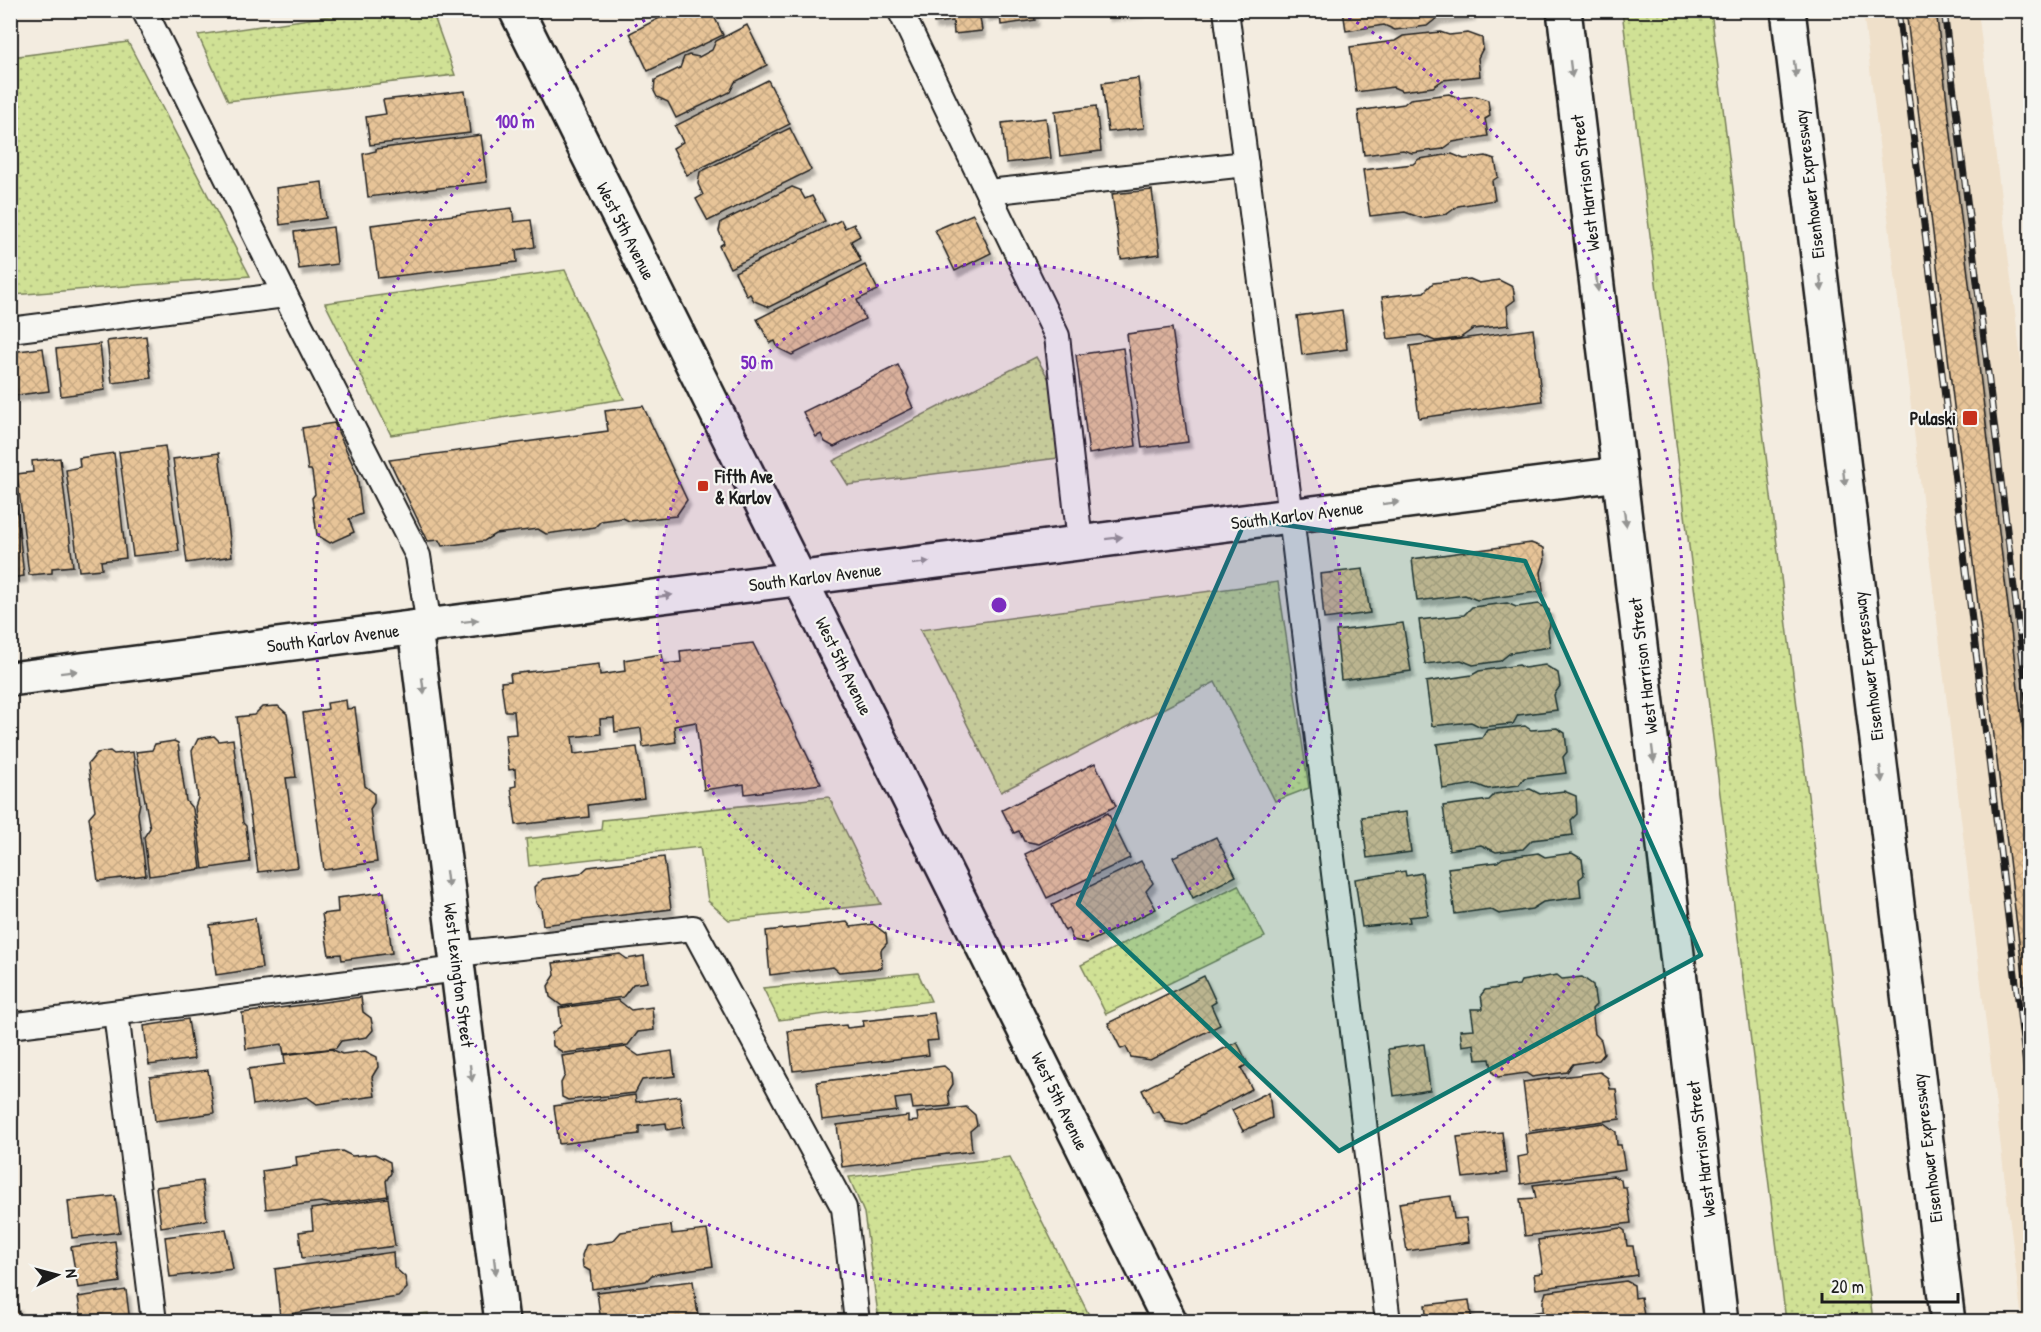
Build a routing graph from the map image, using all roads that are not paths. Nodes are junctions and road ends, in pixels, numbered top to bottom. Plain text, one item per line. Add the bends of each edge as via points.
1 (144, 10) edge
2 (516, 10) edge
3 (900, 10) edge
4 (1226, 10) edge
5 (1564, 10) edge
6 (1788, 10) edge
7 (1246, 164) junction
8 (988, 192) junction
9 (285, 295) junction
10 (10, 330) edge
11 (1620, 474) junction
12 (1291, 516) junction
13 (1080, 542) junction
14 (800, 578) junction
15 (422, 627) junction
16 (10, 679) edge
17 (457, 962) junction
18 (116, 1012) junction
19 (10, 1026) edge
20 (154, 1322) edge
21 (502, 1322) edge
22 (857, 1322) edge
23 (1170, 1322) edge
24 (1388, 1322) edge
25 (1721, 1322) edge
26 (1948, 1322) edge

1 - 9 lane
2 - 14 main road, West 5th Avenue
3 - 8 lane
4 - 7 lane
5 -> 11 main road, West Harrison Street
6 -> 26 main road, Eisenhower Expressway
7 - 8 lane
7 - 12 lane
8 - 13 lane via 1057,336
9 - 10 lane
9 - 15 lane via 418,556
12 -> 11 main road, South Karlov Avenue
11 -> 25 main road, West Harrison Street
13 -> 12 main road, South Karlov Avenue
12 - 24 lane
14 -> 13 main road, South Karlov Avenue
15 -> 14 main road, South Karlov Avenue
14 - 23 main road, West 5th Avenue
16 -> 15 main road, South Karlov Avenue
15 -> 17 main road, West Lexington Street
17 - 18 lane
17 -> 21 main road, West Lexington Street
17 - 22 lane via 693,928 844,1208
18 - 19 lane
18 - 20 lane

